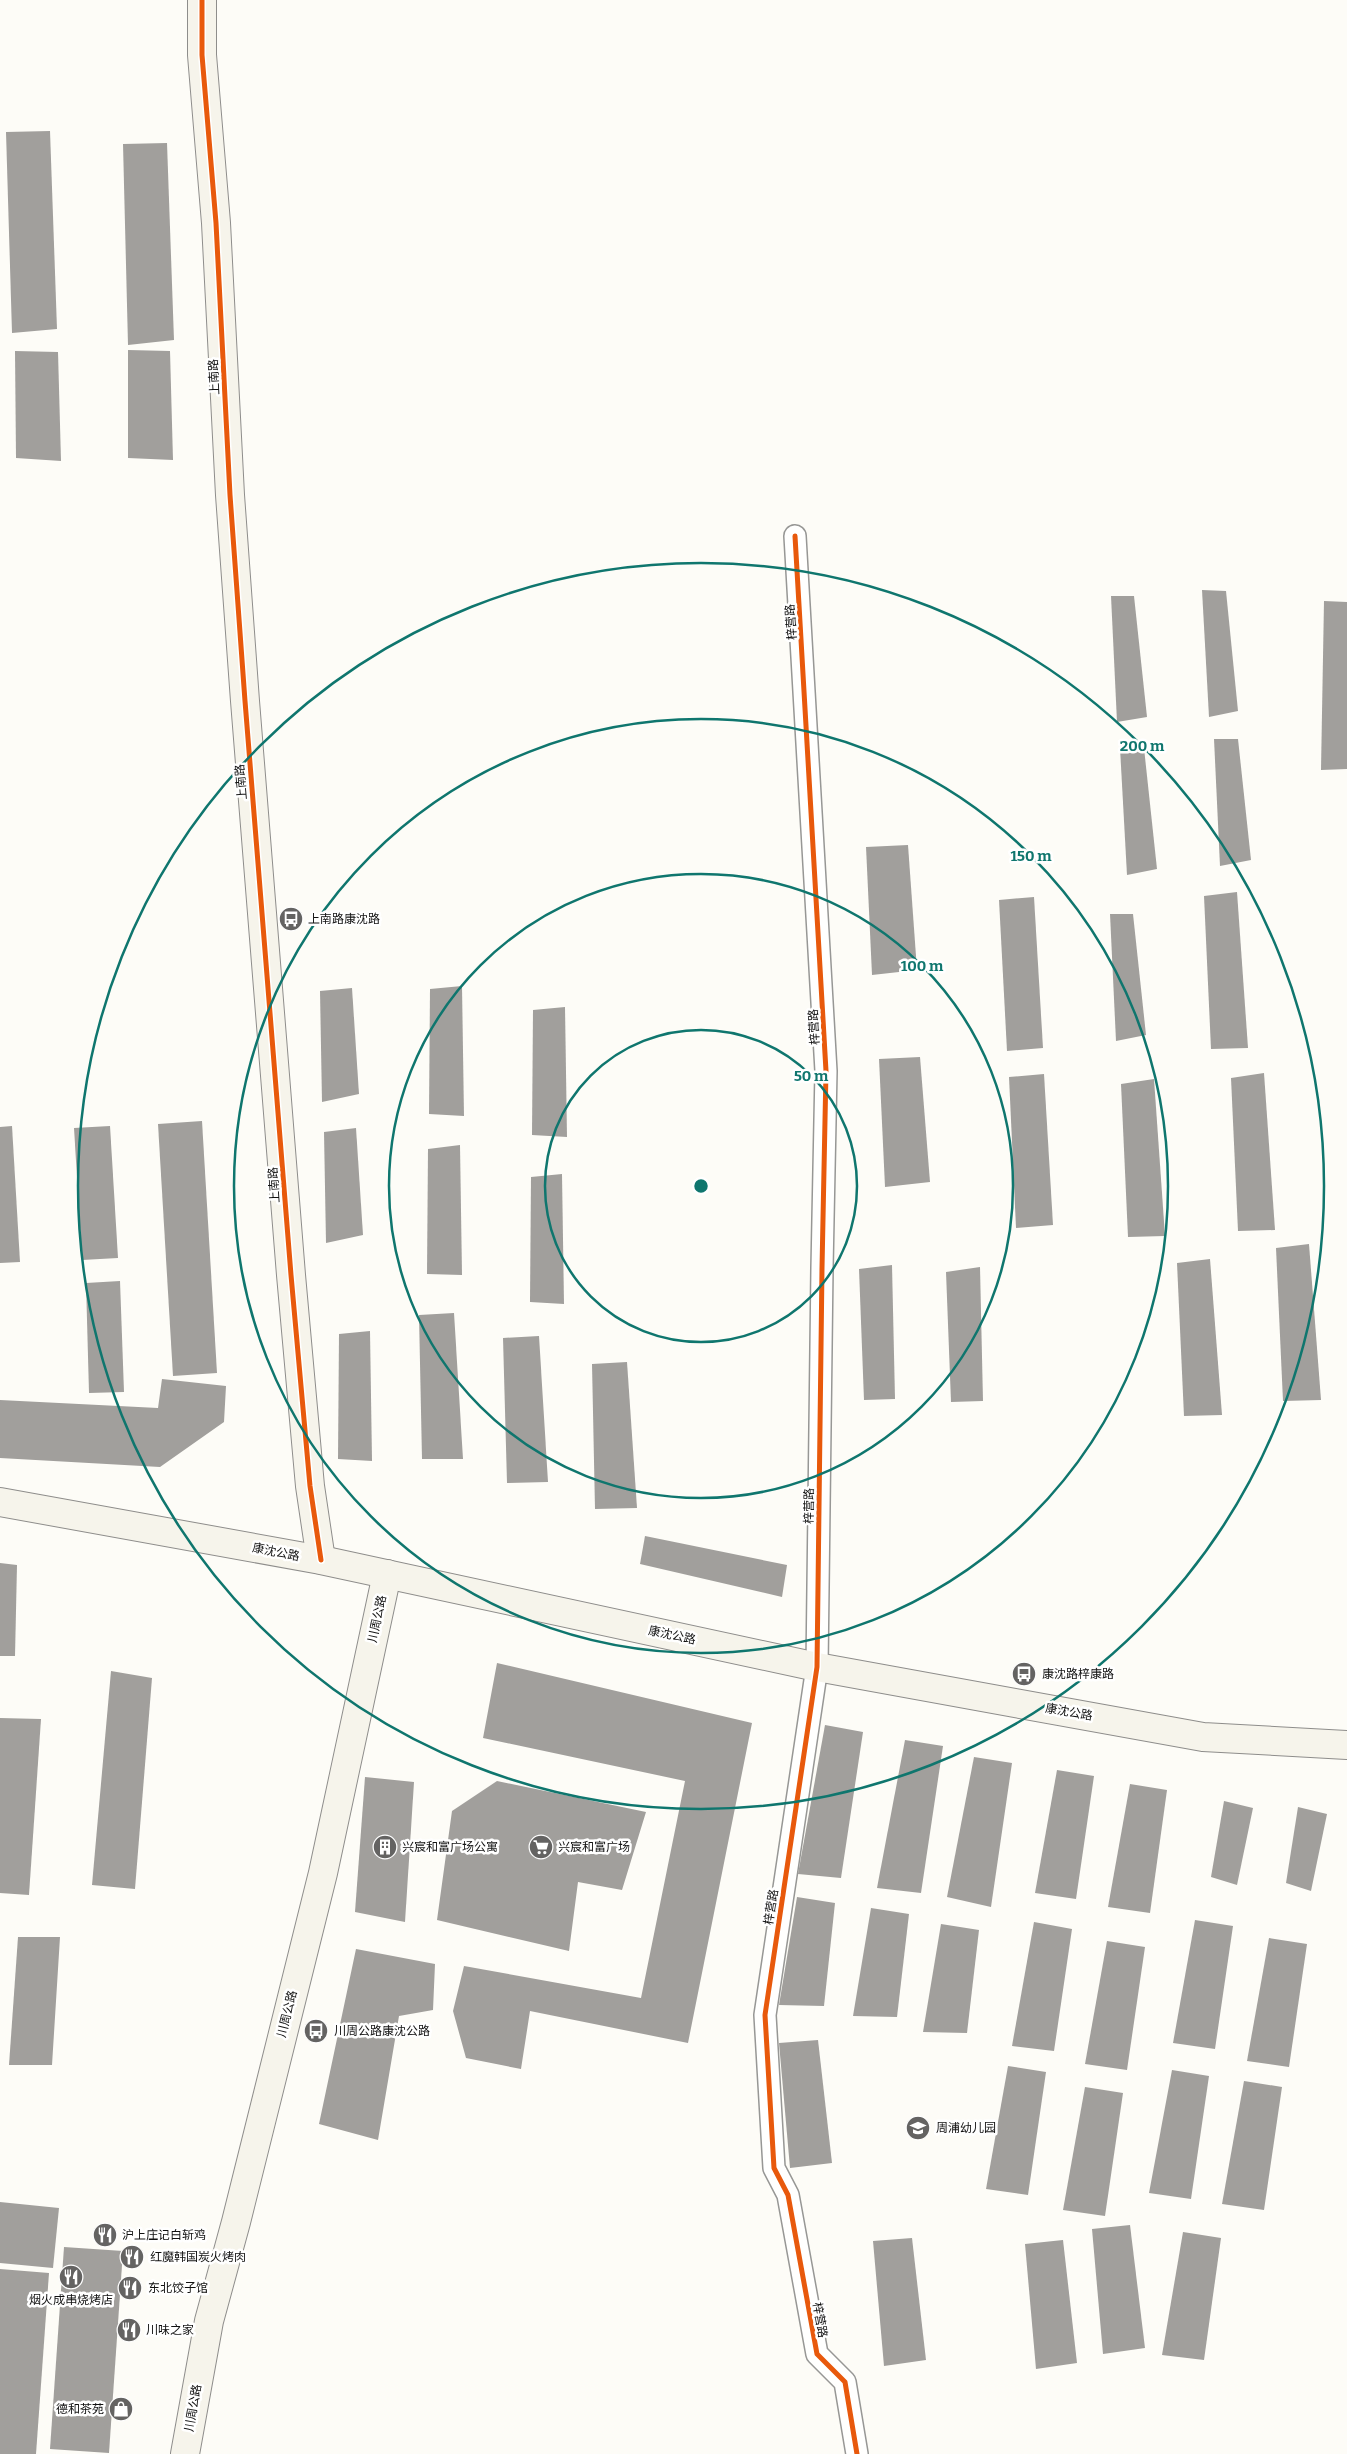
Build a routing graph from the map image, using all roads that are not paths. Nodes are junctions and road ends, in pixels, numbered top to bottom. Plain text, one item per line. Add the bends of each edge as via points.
1 (202, 0) edge
2 (795, 536) dead end
3 (0, 1502) edge
4 (321, 1560) junction
5 (387, 1574) junction
6 (817, 1667) junction
7 (1347, 1745) edge
8 (185, 2454) edge
9 (857, 2454) edge

1 - 4 street, 上南路 via 202,54 216,223 244,692 291,1275 310,1486
2 - 6 street, 梓营路 via 826,1071
3 - 4 street, 康沈公路
4 - 5 street, 康沈公路
5 - 6 street, 康沈公路
5 - 8 street, 川周公路 via 323,1873 209,2320
6 - 7 street, 康沈公路 via 1203,1736
6 - 9 street, 梓营路 via 765,2015 774,2168 788,2195 816,2354 845,2382

